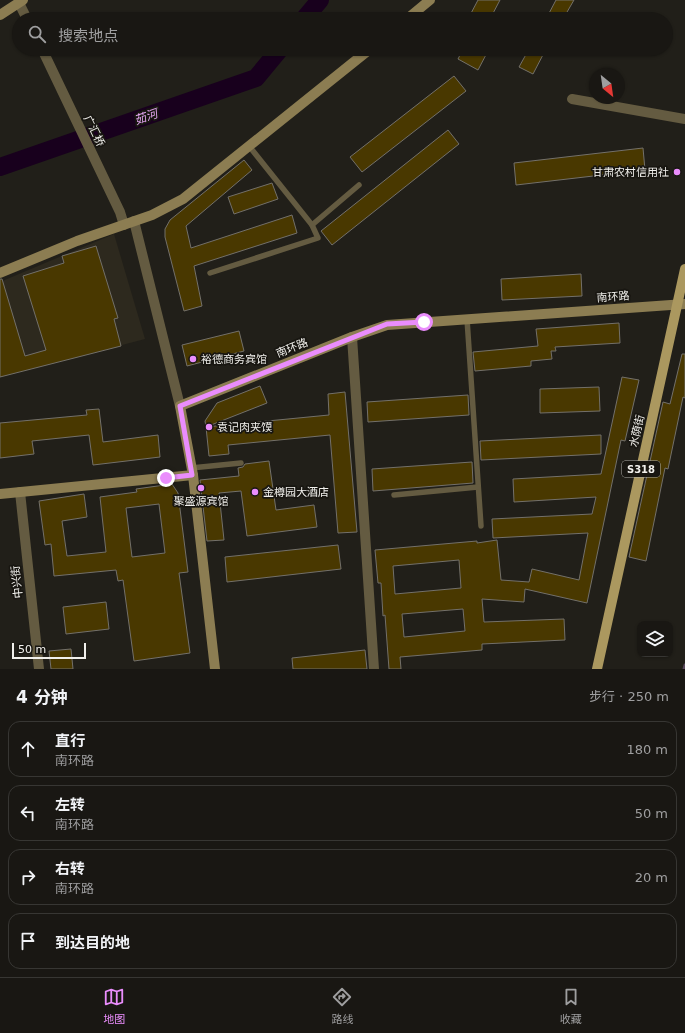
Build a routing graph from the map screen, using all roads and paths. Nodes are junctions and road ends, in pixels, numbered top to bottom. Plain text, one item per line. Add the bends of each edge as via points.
1 (430, 0) edge
2 (21, 1) edge
3 (25, 12) edge
4 (415, 12) edge
5 (1, 13) edge
6 (45, 56) edge
7 (361, 56) edge
8 (572, 99) dead end
9 (685, 119) edge
10 (250, 146) junction
11 (359, 185) dead end
12 (134, 222) junction
13 (124, 225) junction
14 (312, 225) junction
15 (685, 269) edge
16 (0, 273) edge
17 (210, 273) dead end
18 (682, 304) edge
19 (467, 319) junction
20 (352, 337) junction
21 (180, 406) junction
22 (241, 463) dead end
23 (192, 472) junction
24 (478, 487) junction
25 (20, 492) junction
26 (0, 494) edge
27 (394, 495) dead end
28 (481, 526) dead end
29 (39, 669) edge
30 (215, 669) edge
31 (374, 669) edge
32 (597, 669) edge

1 - 4 street
2 - 3 street
2 - 5 street
6 - 13 street, 广汇桥
7 - 10 street
8 - 9 street
10 - 12 street via 183,200
10 - 14 lane
11 - 14 lane
12 - 13 street
12 - 21 street
13 - 16 street via 77,241
14 - 17 lane via 318,238
15 - 18 main road, 水荫街 / S318
18 - 19 street, 南环路
18 - 32 main road, 水荫街 / S318
19 - 20 street, 南环路 via 387,324
19 - 24 lane
20 - 21 street, 南环路
20 - 31 street
21 - 23 street
22 - 23 lane
23 - 25 street
23 - 30 street
24 - 27 lane
24 - 28 lane
25 - 26 street
25 - 29 street, 中兴街

